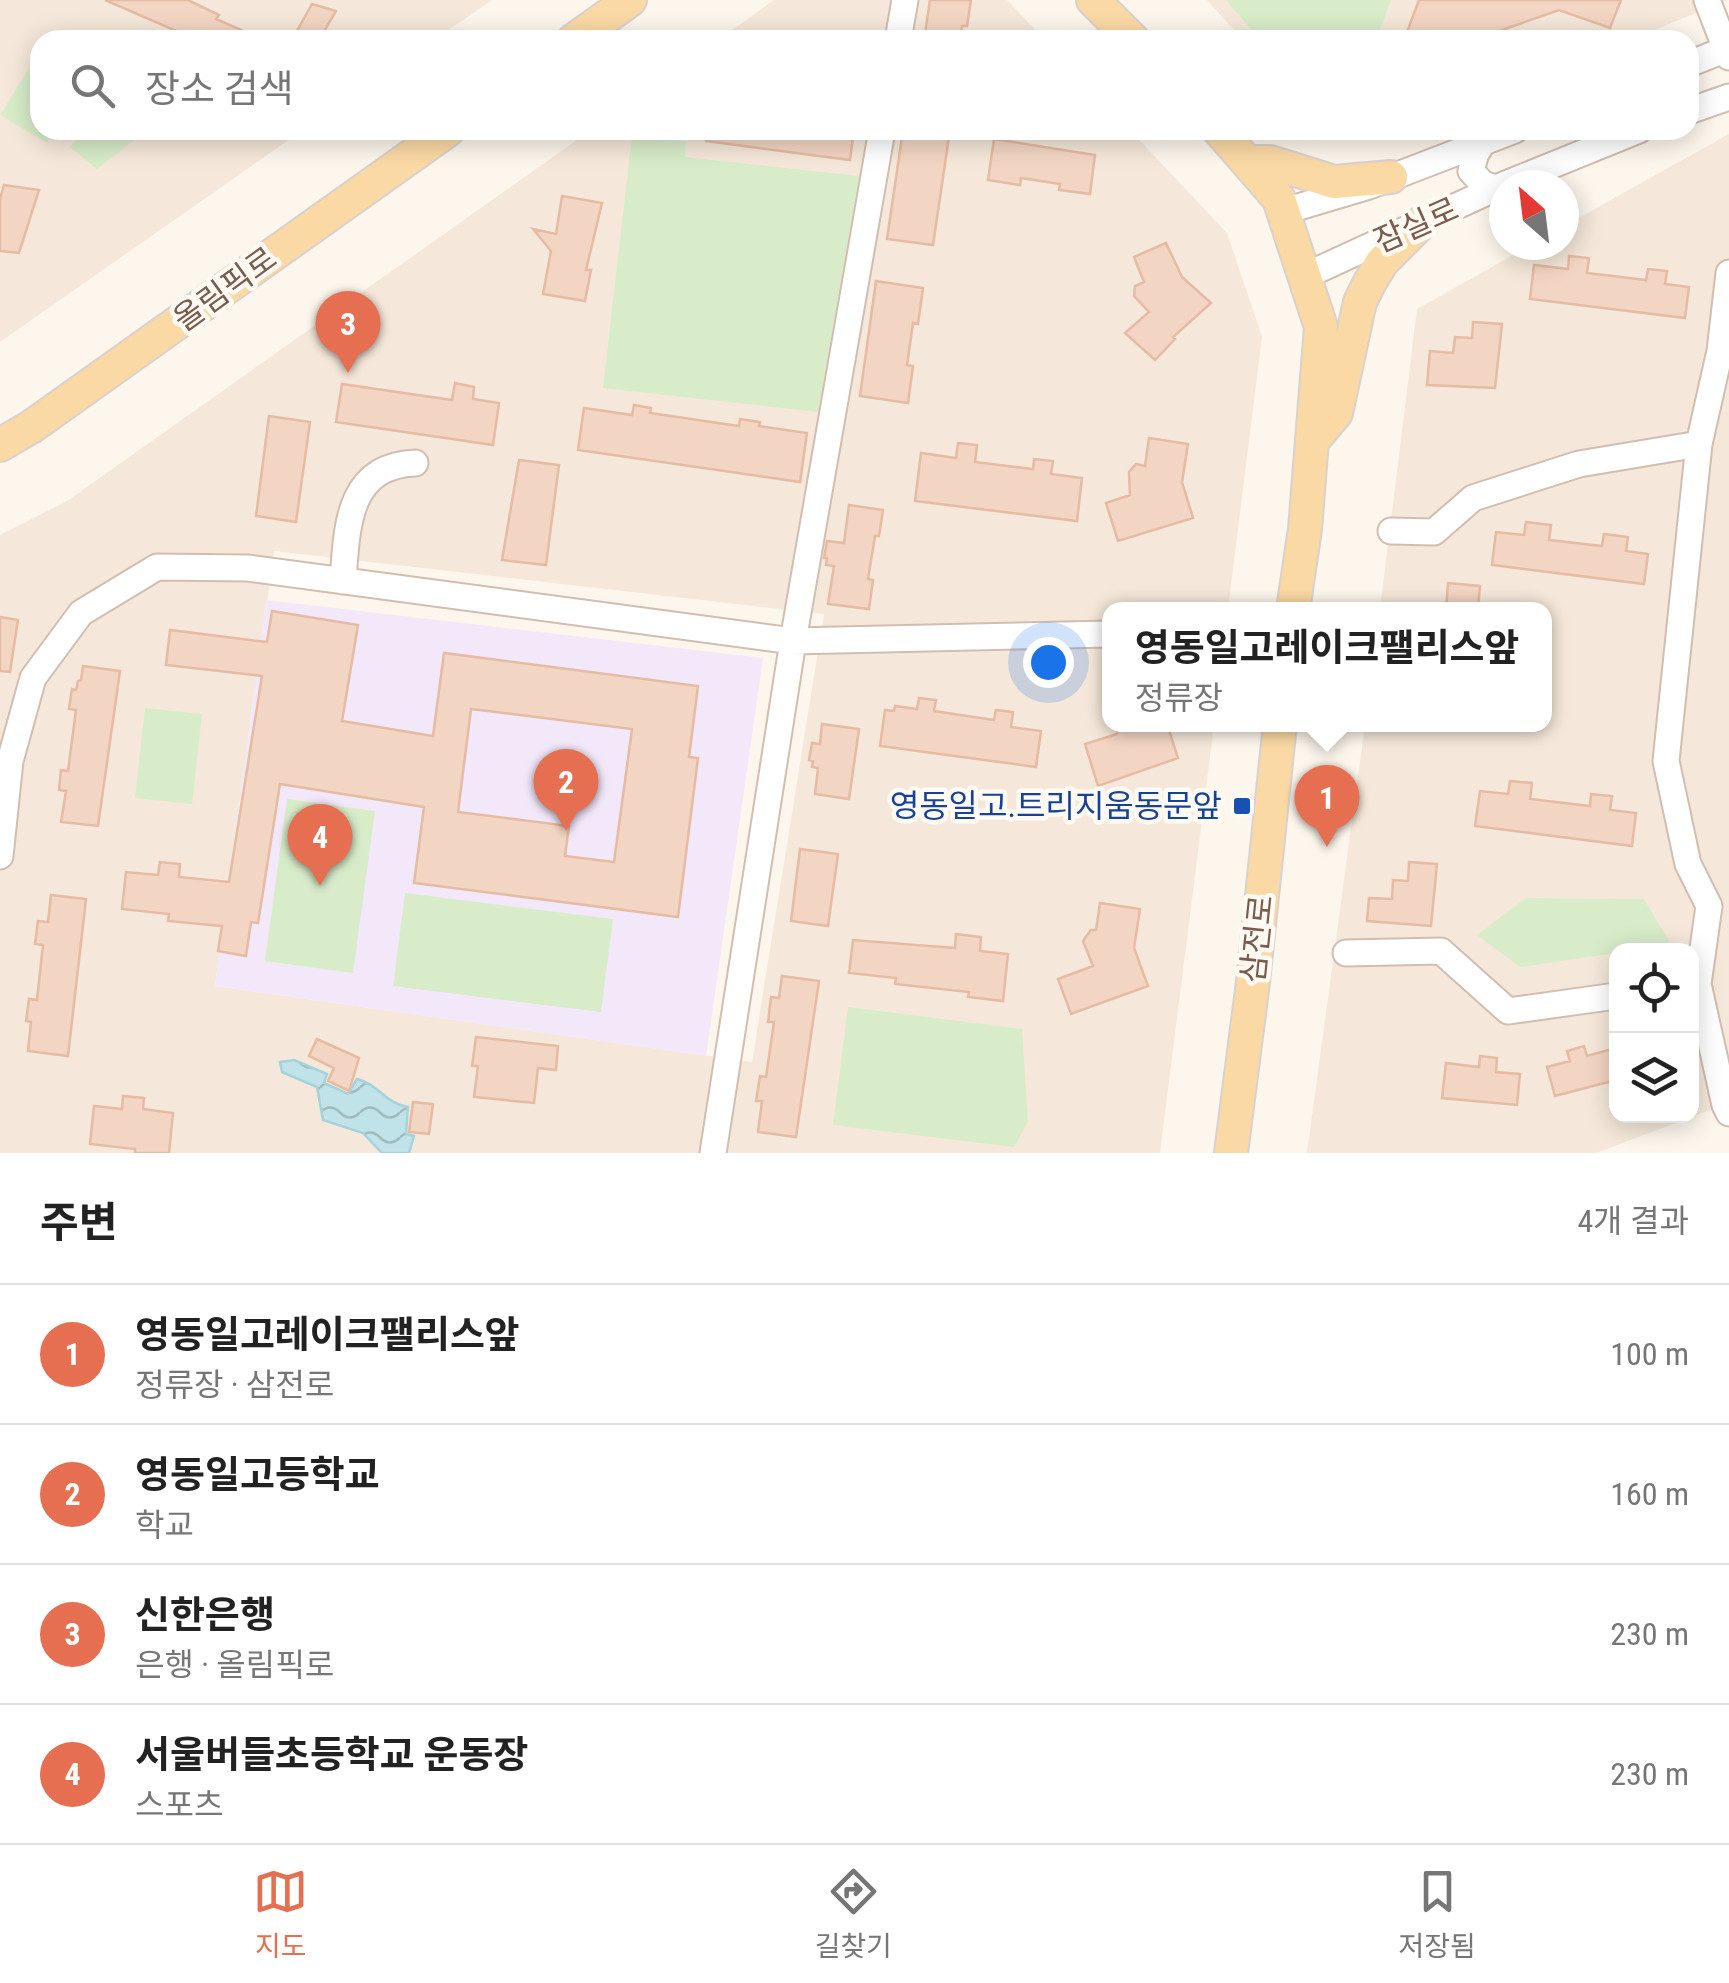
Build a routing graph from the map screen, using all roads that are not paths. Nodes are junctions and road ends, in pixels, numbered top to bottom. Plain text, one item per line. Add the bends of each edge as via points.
1 (630, 0) edge
2 (905, 0) edge
3 (1093, 0) edge
4 (1707, 0) edge
5 (588, 30) edge
6 (900, 30) edge
7 (1123, 30) edge
8 (1728, 52) edge
9 (1699, 61) edge
10 (1729, 96) edge
11 (1699, 108) edge
12 (434, 140) edge
13 (880, 140) edge
14 (1228, 140) edge
15 (1486, 140) joint
16 (1614, 140) edge
17 (1248, 162) junction
18 (1540, 170) edge
19 (1391, 178) junction
20 (1489, 186) edge
21 (1489, 191) edge
22 (1285, 212) junction
23 (1420, 224) junction
24 (1729, 273) edge
25 (1305, 276) junction
26 (1724, 344) edge
27 (1312, 442) junction
28 (1699, 444) junction
29 (0, 445) edge
30 (415, 463) dead end
31 (1390, 532) dead end
32 (342, 580) junction
33 (1293, 602) edge
34 (1102, 634) edge
35 (792, 641) junction
36 (10, 718) edge
37 (1279, 732) edge
38 (0, 856) edge
39 (1346, 953) dead end
40 (1699, 962) edge
41 (1609, 997) edge
42 (1699, 1001) edge
43 (1729, 1113) edge
44 (713, 1153) edge
45 (1231, 1153) edge

1 - 5 main road
2 - 6 street
3 - 7 main road
4 - 8 street
8 - 9 street
10 - 11 street
12 - 29 main road, 올림픽로
13 - 35 street
14 - 17 main road
15 - 19 street, 잠실로
15 - 20 street via 1470,171
16 - 18 street, 잠실로
17 - 19 main road via 1334,182
17 - 22 main road
19 - 22 street, 잠실로
21 - 23 street, 잠실로
22 - 25 main road
23 - 25 street, 잠실로
23 - 27 main road via 1382,262 1360,302 1336,413
24 - 26 street
25 - 27 main road via 1321,327
26 - 28 street
27 - 33 main road
28 - 31 street via 1579,464 1473,498 1434,532
28 - 40 street via 1666,761 1688,864 1709,906
30 - 32 street via 393,464 364,484 347,529
32 - 35 street
32 - 36 street via 248,568 157,567 82,613
34 - 35 street
35 - 44 street
36 - 38 street
37 - 45 main road, 삼전로
39 - 41 street via 1440,951 1508,1012
42 - 43 street

